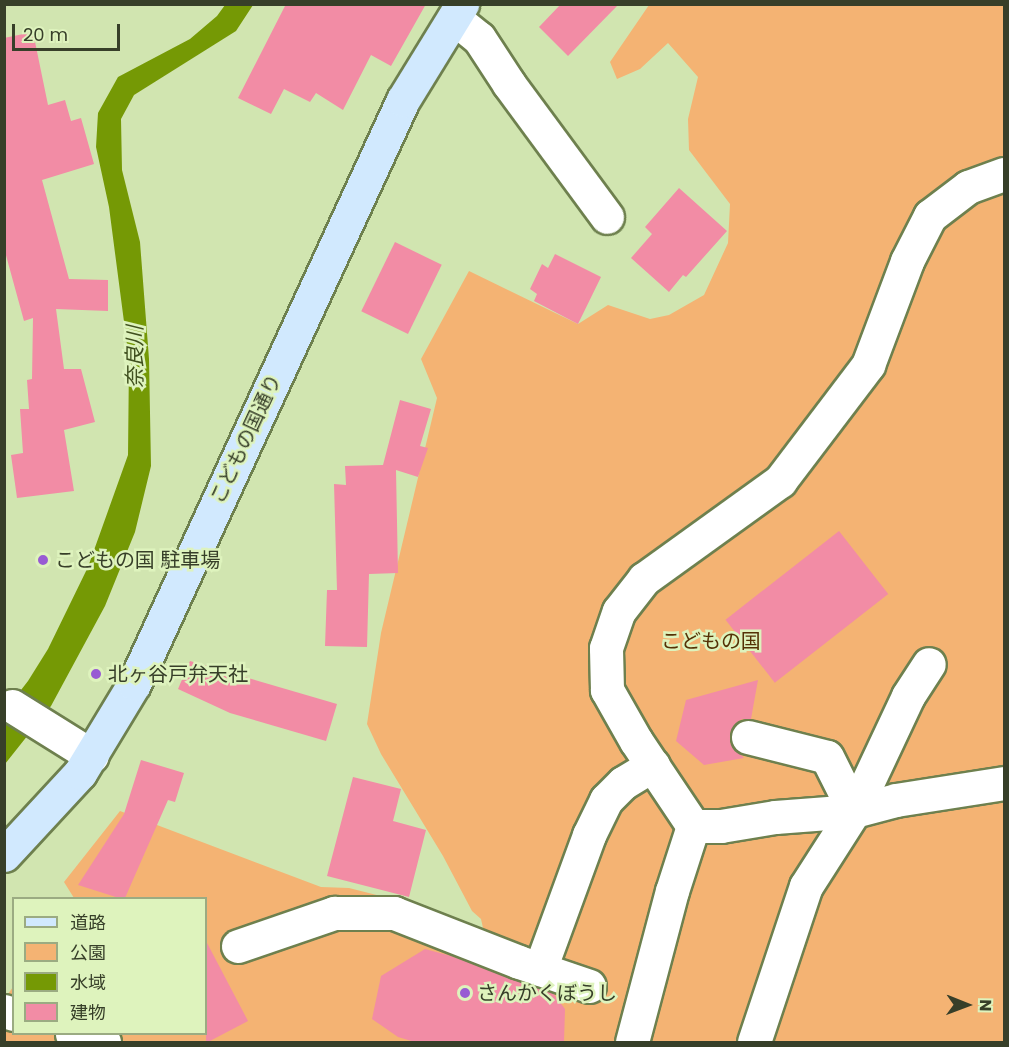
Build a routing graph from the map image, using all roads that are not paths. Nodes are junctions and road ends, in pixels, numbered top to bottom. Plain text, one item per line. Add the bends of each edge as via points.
1 (458, 11) edge
2 (1005, 174) edge
3 (607, 217) dead end
4 (929, 664) dead end
5 (12, 706) dead end
6 (748, 737) dead end
7 (92, 756) junction
8 (653, 765) junction
9 (1005, 783) edge
10 (854, 811) junction
11 (693, 826) junction
12 (4, 855) edge
13 (238, 946) dead end
14 (540, 969) junction
15 (589, 986) dead end
16 (76, 1035) edge
17 (104, 1042) edge
18 (632, 1042) edge
19 (754, 1042) edge

1 - 3 street
1 - 7 main road, こどもの国通り via 403,100 134,684
2 - 8 street via 968,187 930,216 907,261 868,365 780,481 644,579 620,611 606,648 607,690
4 - 10 street via 908,696
5 - 7 street
6 - 10 street via 827,757
7 - 12 main road, こどもの国通り
8 - 11 street
8 - 14 street via 623,783 606,800 589,835
9 - 10 street via 896,800
10 - 11 street
10 - 19 street via 806,886
11 - 18 street
13 - 14 street via 334,913 394,913
14 - 15 street
16 - 17 street

